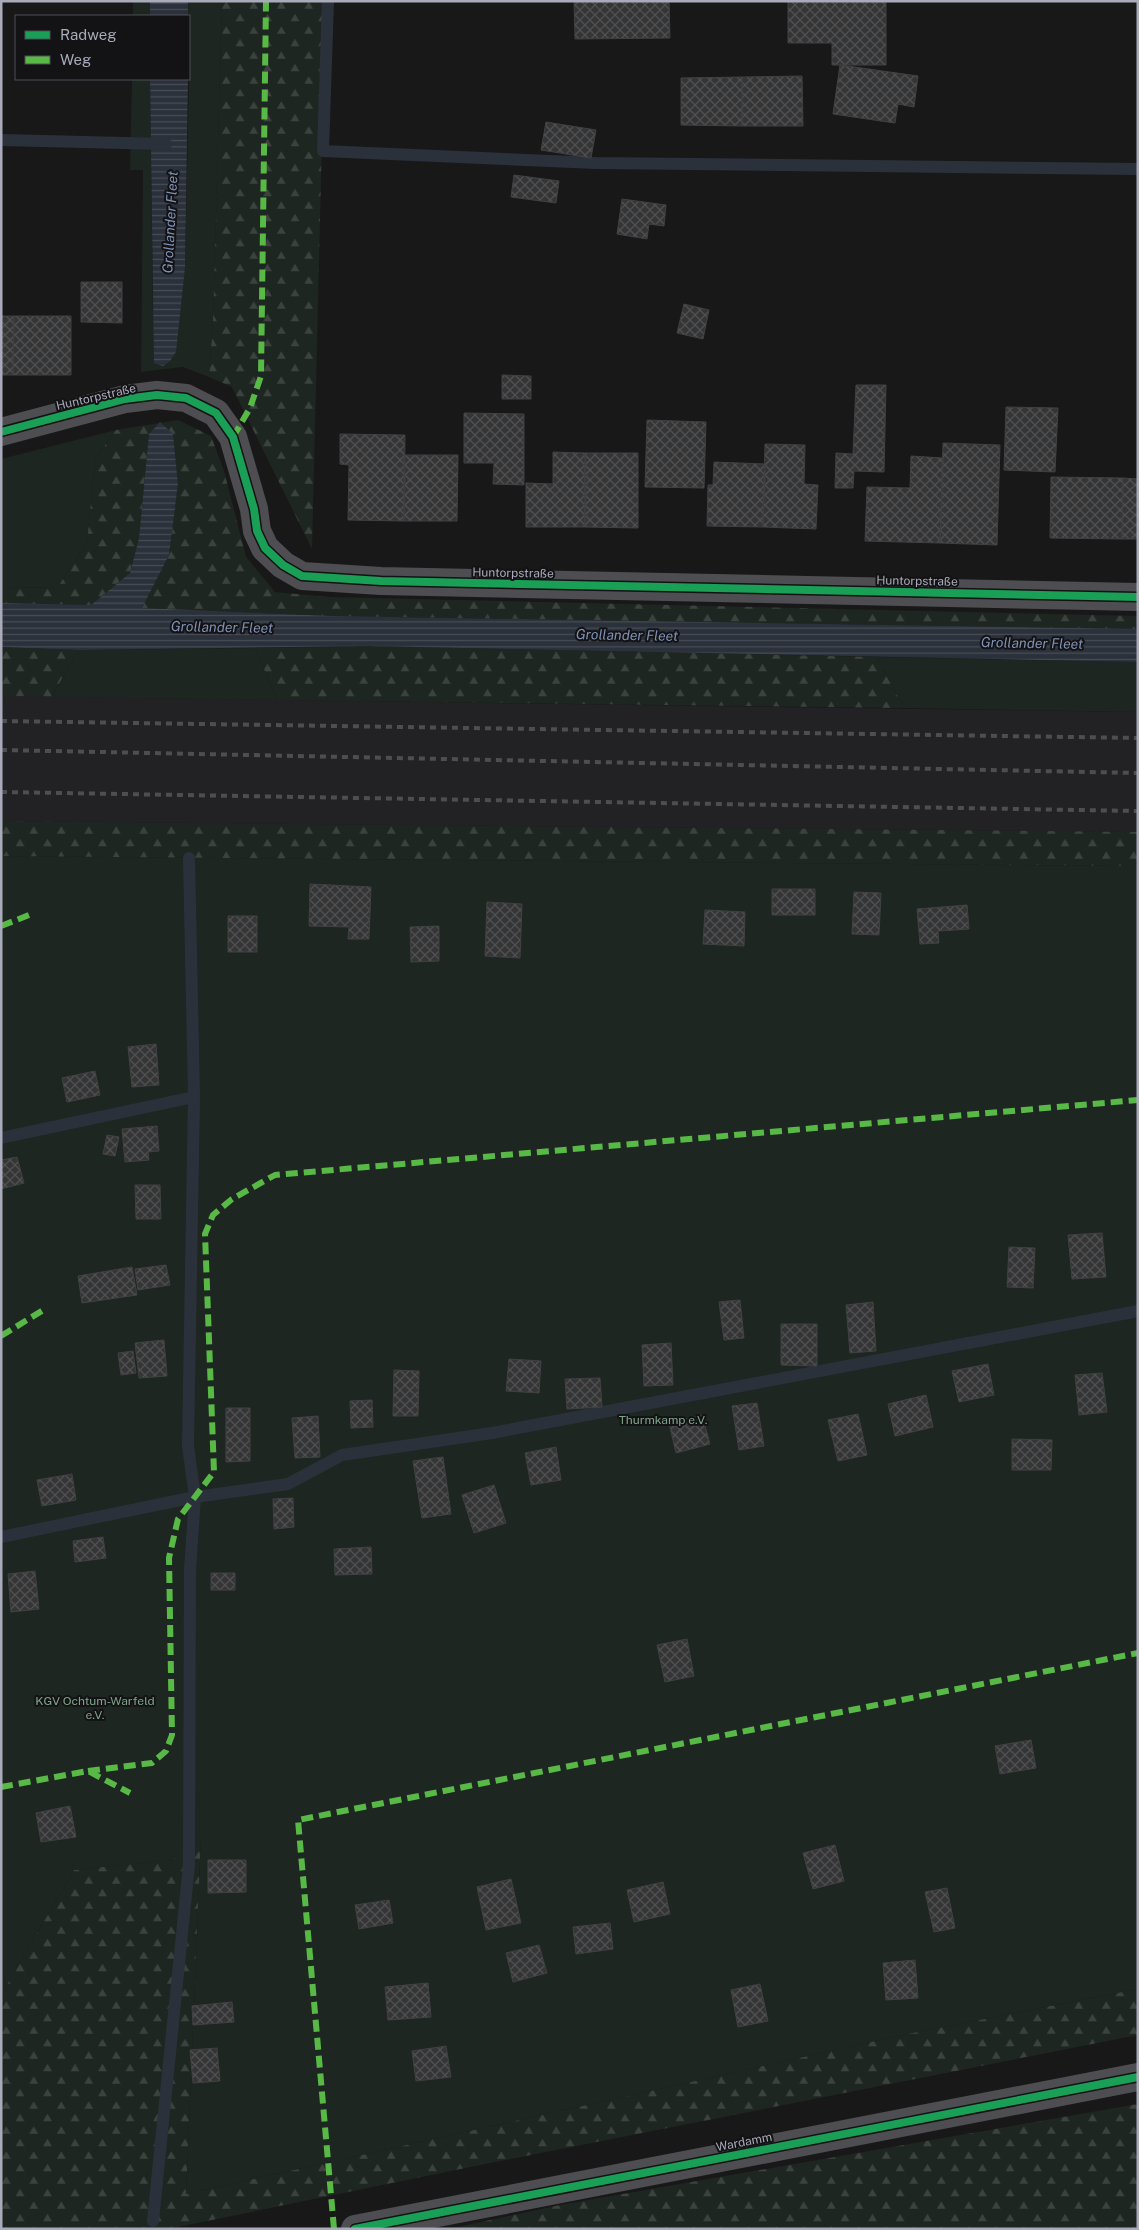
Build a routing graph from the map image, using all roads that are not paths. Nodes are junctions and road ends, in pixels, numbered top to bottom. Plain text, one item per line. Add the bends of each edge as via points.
1 (1, 432) edge
2 (1138, 597) edge
3 (1138, 2077) edge
4 (355, 2229) edge

1 - 2 street, Huntorpstraße via 125,399 157,395 186,398 216,413 233,437 254,509 257,531 266,548 283,565 302,576 382,581
3 - 4 street, Wardamm

